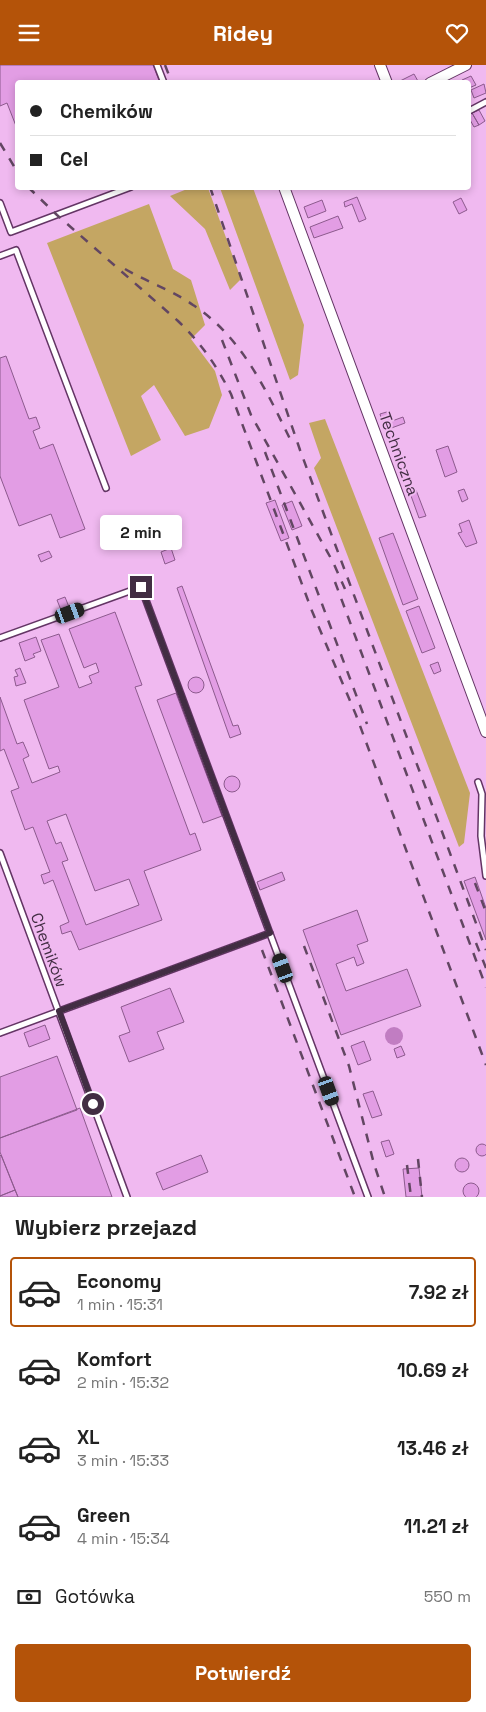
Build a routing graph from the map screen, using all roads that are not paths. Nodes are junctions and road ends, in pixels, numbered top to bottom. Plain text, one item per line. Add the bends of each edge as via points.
1 (157, 65) edge
2 (380, 65) edge
3 (466, 65) edge
4 (163, 80) edge
5 (386, 80) edge
6 (436, 80) edge
7 (486, 102) edge
8 (471, 110) edge
9 (123, 190) edge
10 (285, 190) edge
11 (0, 203) edge
12 (0, 256) edge
13 (106, 488) dead end
14 (0, 638) edge
15 (486, 731) edge
16 (478, 782) dead end
17 (0, 853) edge
18 (486, 876) edge
19 (270, 933) junction
20 (59, 1011) junction
21 (0, 1033) edge
22 (127, 1197) edge
23 (368, 1197) edge

1 - 4 lane
2 - 5 street
3 - 6 street
7 - 8 lane
9 - 11 lane via 11,232
10 - 15 street, Techniczna
12 - 13 lane via 16,250
14 - 19 lane via 141,587
16 - 18 lane via 482,794 481,836
17 - 20 lane, Chemików
19 - 20 lane
19 - 23 lane
20 - 21 lane
20 - 22 lane, Chemików

